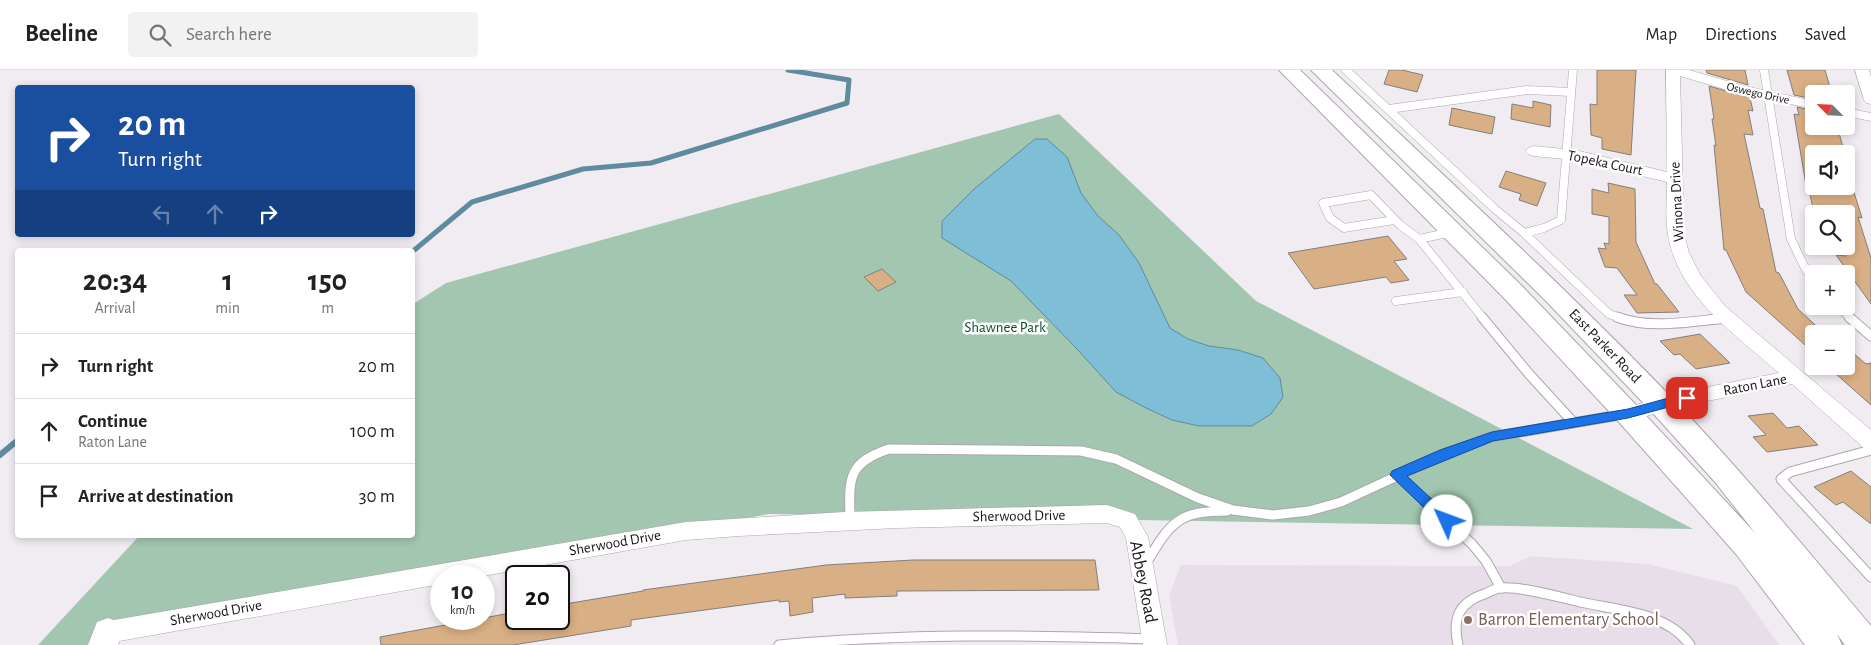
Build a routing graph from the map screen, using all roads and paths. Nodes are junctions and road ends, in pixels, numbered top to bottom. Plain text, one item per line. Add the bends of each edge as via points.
1 (1289, 70) edge
2 (1320, 70) edge
3 (1346, 70) edge
4 (1573, 70) edge
5 (1674, 70) edge
6 (1764, 70) edge
7 (1862, 70) edge
8 (1571, 92) junction
9 (1769, 96) junction
10 (1871, 100) edge
11 (1805, 103) edge
12 (1389, 110) junction
13 (1855, 114) edge
14 (1871, 117) edge
15 (1533, 151) dead end
16 (1566, 154) junction
17 (1676, 179) junction
18 (1394, 220) junction
19 (1452, 232) junction
20 (1524, 233) junction
21 (1419, 239) junction
22 (1805, 268) edge
23 (1463, 292) junction
24 (1396, 301) dead end
25 (1847, 315) edge
26 (1728, 318) junction
27 (1871, 336) edge
28 (1794, 377) junction
29 (1661, 404) junction
30 (1628, 414) junction
31 (1573, 422) junction
32 (1871, 442) edge
33 (1871, 450) edge
34 (1397, 475) junction
35 (1233, 510) junction
36 (850, 519) junction
37 (1127, 520) joint
38 (1142, 570) junction
39 (1871, 577) edge
40 (1501, 588) junction
41 (106, 638) edge
42 (1154, 642) edge
43 (779, 645) edge
44 (1458, 645) edge
45 (1690, 645) edge
46 (1825, 645) edge
47 (1866, 645) edge

1 - 19 main road, East Parker Road
2 - 29 main road, East Parker Road via 1528,268
3 - 12 lane
4 - 8 lane
5 - 9 street, Oswego Drive
5 - 17 street, Winona Drive
6 - 9 lane
7 - 10 street
8 - 12 lane via 1527,90
8 - 16 lane
9 - 11 street, Oswego Drive
9 - 22 lane via 1792,239
12 - 20 lane
13 - 14 street
15 - 16 street, Topeka Court
16 - 17 street, Topeka Court
16 - 20 lane via 1561,220
17 - 26 street, Winona Drive via 1676,234 1680,253 1694,279
18 - 18 lane via 1370,195 1323,203 1323,208 1344,228
18 - 21 lane
19 - 21 lane
19 - 30 main road, East Parker Road
20 - 26 lane via 1609,314 1633,323
21 - 23 lane
23 - 24 lane
23 - 31 lane via 1529,374
25 - 27 lane
26 - 28 street, Winona Drive
28 - 29 street, Raton Lane
28 - 32 street, Winona Drive
29 - 30 street, Raton Lane
29 - 47 main road, East Parker Road via 1725,474
30 - 31 lane
30 - 46 main road, East Parker Road via 1747,545
31 - 34 lane via 1492,437
33 - 39 lane via 1790,472 1781,480
34 - 35 lane via 1341,502 1309,511 1273,515
34 - 40 lane via 1472,544
35 - 36 lane via 1198,498 1116,459 1081,451 888,449 871,454 858,465 850,480
35 - 38 lane via 1181,518 1163,535
36 - 37 street, Sherwood Drive via 1107,514
36 - 41 street, Sherwood Drive via 686,531
37 - 38 street, Abbey Road via 1137,537
38 - 42 street, Abbey Road
40 - 44 lane via 1472,598 1458,613 1455,630
40 - 45 lane via 1535,592 1653,618 1683,635
42 - 43 lane via 994,634

